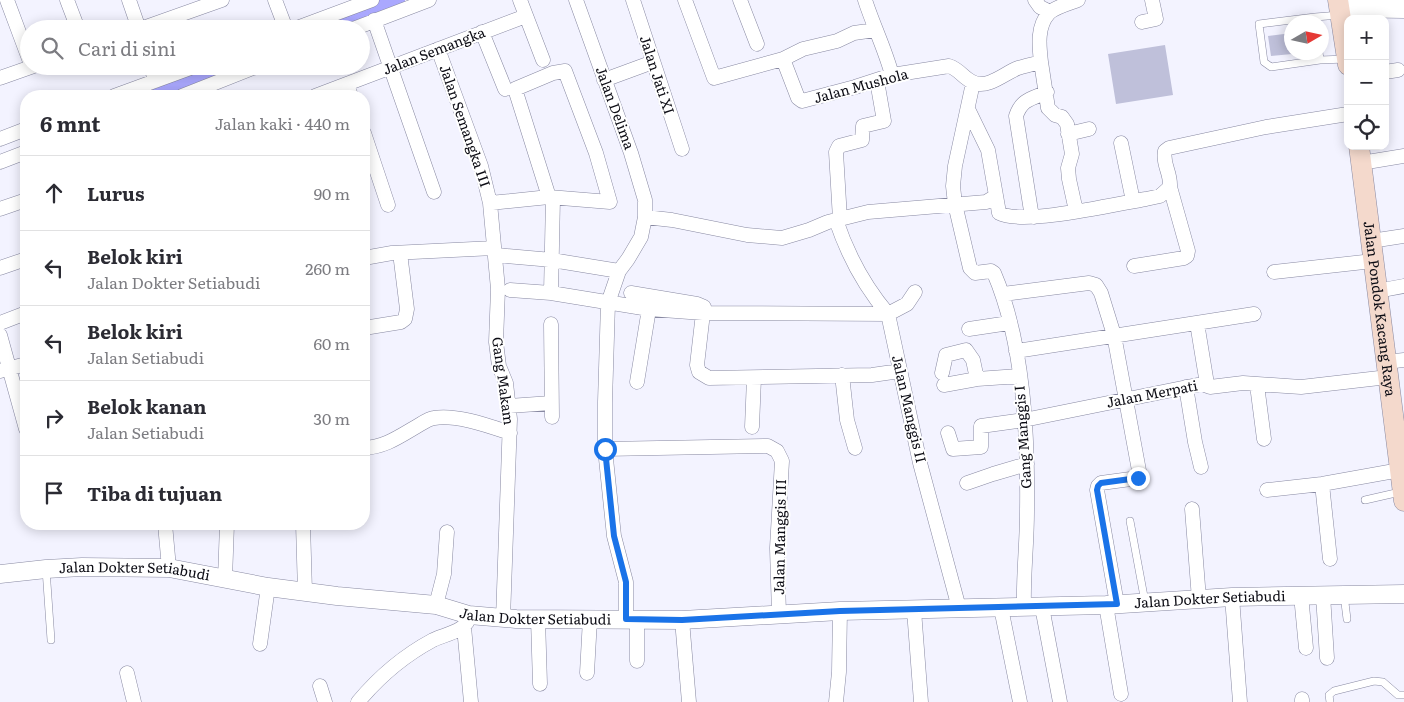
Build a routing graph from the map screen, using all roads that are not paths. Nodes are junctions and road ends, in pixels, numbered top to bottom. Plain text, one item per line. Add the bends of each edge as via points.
1 (7, 0) edge
2 (67, 0) edge
3 (128, 0) edge
4 (222, 0) edge
5 (274, 0) edge
6 (372, 0) edge
7 (429, 0) edge
8 (520, 0) edge
9 (576, 0) edge
10 (633, 0) edge
11 (685, 0) edge
12 (740, 0) edge
13 (865, 0) edge
14 (1035, 0) edge
15 (1078, 0) edge
16 (1152, 0) edge
17 (337, 6) edge
18 (1339, 7) edge
19 (1404, 9) edge
20 (1050, 12) junction
21 (1325, 15) edge
22 (526, 16) junction
23 (75, 20) edge
24 (136, 20) edge
25 (165, 20) edge
26 (282, 20) edge
27 (311, 20) edge
28 (374, 20) junction
29 (370, 22) edge
30 (1142, 22) dead end
31 (1284, 22) edge
32 (875, 30) junction
33 (482, 32) junction
34 (20, 35) edge
35 (757, 44) dead end
36 (438, 49) junction
37 (1329, 58) edge
38 (782, 59) junction
39 (544, 60) dead end
40 (1304, 60) edge
41 (1347, 60) edge
42 (1344, 61) edge
43 (653, 62) junction
44 (1041, 62) junction
45 (391, 68) junction
46 (20, 70) edge
47 (153, 75) edge
48 (171, 75) edge
49 (235, 75) edge
50 (892, 75) junction
51 (0, 78) edge
52 (604, 80) junction
53 (155, 81) junction
54 (876, 81) junction
55 (974, 82) junction
56 (505, 88) dead end
57 (130, 90) edge
58 (197, 90) edge
59 (349, 90) edge
60 (1046, 92) junction
61 (968, 109) junction
62 (1344, 115) edge
63 (1089, 128) dead end
64 (20, 131) edge
65 (1068, 134) junction
66 (0, 139) edge
67 (1121, 143) dead end
68 (682, 150) dead end
69 (370, 151) edge
70 (20, 154) edge
71 (1360, 155) edge
72 (1404, 156) edge
73 (0, 162) edge
74 (1170, 187) junction
75 (434, 192) dead end
76 (996, 196) junction
77 (551, 197) junction
78 (20, 202) edge
79 (1133, 202) junction
80 (490, 203) junction
81 (955, 204) junction
82 (388, 205) dead end
83 (0, 209) edge
84 (1076, 211) junction
85 (645, 217) junction
86 (1034, 217) junction
87 (838, 219) junction
88 (1404, 236) edge
89 (1371, 241) junction
90 (495, 251) junction
91 (400, 253) junction
92 (370, 257) edge
93 (552, 260) junction
94 (20, 261) edge
95 (1373, 261) junction
96 (1134, 266) dead end
97 (0, 268) edge
98 (619, 271) junction
99 (1274, 272) dead end
100 (1404, 286) edge
101 (510, 290) dead end
102 (1377, 291) junction
103 (915, 292) dead end
104 (552, 293) junction
105 (631, 293) dead end
106 (1003, 294) junction
107 (608, 303) junction
108 (649, 309) junction
109 (709, 313) junction
110 (888, 314) junction
111 (1254, 314) dead end
112 (20, 315) edge
113 (0, 323) edge
114 (1009, 323) junction
115 (1197, 323) junction
116 (551, 324) dead end
117 (370, 327) edge
118 (969, 329) dead end
119 (0, 335) edge
120 (1114, 336) junction
121 (1016, 351) junction
122 (20, 366) edge
123 (1393, 366) edge
124 (5, 370) edge
125 (900, 371) junction
126 (842, 375) junction
127 (1020, 376) junction
128 (754, 378) junction
129 (977, 379) junction
130 (637, 382) dead end
131 (1207, 384) junction
132 (1257, 385) junction
133 (1186, 387) junction
134 (1125, 400) junction
135 (1398, 401) edge
136 (509, 406) junction
137 (20, 412) edge
138 (1024, 420) junction
139 (752, 427) dead end
140 (510, 433) junction
141 (948, 433) dead end
142 (1264, 439) dead end
143 (1400, 445) edge
144 (370, 447) edge
145 (855, 448) dead end
146 (605, 449) junction
147 (1027, 464) junction
148 (1201, 467) dead end
149 (1400, 470) junction
150 (967, 484) dead end
151 (1322, 484) junction
152 (1267, 490) dead end
153 (1403, 496) edge
154 (1365, 500) dead end
155 (1192, 508) dead end
156 (1130, 521) dead end
157 (166, 530) edge
158 (227, 530) edge
159 (303, 530) edge
160 (447, 532) dead end
161 (1330, 559) dead end
162 (169, 568) junction
163 (46, 569) junction
164 (0, 574) edge
165 (225, 579) junction
166 (268, 587) junction
167 (305, 592) junction
168 (1344, 594) junction
169 (1404, 594) edge
170 (1301, 595) junction
171 (1323, 595) junction
172 (1232, 597) junction
173 (1199, 599) junction
174 (1146, 602) junction
175 (1111, 604) junction
176 (436, 605) junction
177 (1024, 607) junction
178 (1042, 607) junction
179 (959, 608) junction
180 (1001, 608) junction
181 (914, 610) junction
182 (840, 611) junction
183 (779, 614) junction
184 (504, 619) junction
185 (538, 619) junction
186 (590, 619) junction
187 (632, 619) junction
188 (1346, 619) dead end
189 (682, 620) junction
190 (466, 621) junction
191 (51, 640) dead end
192 (260, 644) dead end
193 (1306, 648) dead end
194 (1328, 658) dead end
195 (637, 661) dead end
196 (127, 673) dead end
197 (587, 673) dead end
198 (540, 684) dead end
199 (320, 686) dead end
200 (1121, 694) dead end
201 (1404, 695) edge
202 (133, 702) edge
203 (324, 702) edge
204 (358, 702) edge
205 (471, 702) edge
206 (689, 702) edge
207 (836, 702) edge
208 (921, 702) edge
209 (1020, 702) edge
210 (1060, 702) edge
211 (1240, 702) edge
212 (1330, 702) edge

1 - 34 street
2 - 23 street
3 - 24 street
4 - 25 street
5 - 26 street
6 - 17 street
7 - 28 street
8 - 22 street
9 - 52 street, Jalan Delima
10 - 43 street, Jalan Jati XI
11 - 38 street via 714,78
12 - 35 street
13 - 32 street
14 - 20 street
15 - 20 street
16 - 30 street via 1156,19
17 - 27 street
18 - 19 street
18 - 21 lane
18 - 41 main road
20 - 44 street via 1042,24 1039,42
22 - 33 street, Jalan Semangka
22 - 39 street
28 - 29 street
28 - 45 street
31 - 40 lane via 1259,24 1264,62 1271,68
32 - 38 street via 854,33
32 - 50 street via 881,38
33 - 36 street, Jalan Semangka
33 - 56 street
36 - 45 street, Jalan Semangka
36 - 80 street, Jalan Semangka III via 482,166
37 - 42 lane
38 - 54 street, Jalan Mushola via 802,101
43 - 52 street
43 - 68 street, Jalan Jati XI
44 - 55 street via 1018,68 996,80
44 - 60 street
45 - 59 street, Jalan Semangka
45 - 75 street
46 - 51 street
47 - 53 street
48 - 53 street
49 - 58 street
50 - 54 street, Jalan Mushola
50 - 55 street, Jalan Mushola via 949,66 957,68
52 - 85 street, Jalan Delima via 640,181
53 - 57 street
54 - 87 street, Jalan Manggis II via 884,121 863,126 862,140 839,146 836,152
55 - 61 street
60 - 65 street via 1048,108 1067,124
60 - 86 street via 1024,102 1016,116
61 - 76 street via 988,150
61 - 81 street via 954,176
62 - 74 street via 1169,148 1164,156 1171,177
63 - 65 street
64 - 66 street
65 - 84 street via 1072,154 1069,179
67 - 79 street
69 - 82 street
70 - 73 street
71 - 72 street
71 - 89 main road, Jalan Pondok Kacang Raya
74 - 79 street via 1160,196
74 - 96 street via 1187,256
76 - 81 street via 986,202
76 - 86 street via 999,213
77 - 77 street via 610,202 596,153 565,71 515,89
77 - 80 street
77 - 93 street
78 - 83 street
79 - 84 street
80 - 90 street, Gang Makam
81 - 87 street via 868,212
81 - 106 street, Gang Manggis I via 972,271 978,274 993,271
84 - 86 street
85 - 87 street via 782,238
85 - 98 street, Jalan Delima via 641,237
87 - 110 street, Jalan Manggis II via 842,237 874,299
88 - 89 street
89 - 95 main road, Jalan Pondok Kacang Raya
90 - 91 street
90 - 93 street
90 - 136 street, Gang Makam via 498,289 496,342
91 - 92 street
91 - 117 street via 407,314 401,322
93 - 98 street
93 - 104 street
94 - 97 street
95 - 99 street
95 - 102 main road, Jalan Pondok Kacang Raya
98 - 107 street, Jalan Delima
100 - 102 street
101 - 104 street
102 - 123 main road, Jalan Pondok Kacang Raya
103 - 110 street via 906,304
104 - 107 street
105 - 109 street via 697,304
106 - 114 street, Gang Manggis I
106 - 120 street via 1065,285 1096,285
107 - 108 street
107 - 146 street, Jalan Delima
108 - 109 street
108 - 130 street
109 - 110 street
109 - 128 street via 699,343 698,372 709,378
110 - 125 street, Jalan Manggis II
111 - 115 street
112 - 113 street
114 - 118 street
114 - 121 street, Gang Manggis I
115 - 120 street
115 - 131 street
116 - 136 street via 552,410
119 - 124 street
120 - 121 street
120 - 134 street
121 - 127 street, Gang Manggis I
122 - 124 street
123 - 132 street, Jalan Merpati via 1301,387
123 - 135 main road, Jalan Pondok Kacang Raya
124 - 137 street
125 - 126 street
125 - 179 street, Jalan Manggis II via 920,463
126 - 128 street
126 - 145 street via 847,420
127 - 129 street
127 - 138 street, Gang Manggis I
128 - 139 street
129 - 129 street via 973,360 966,350 946,355 943,379
131 - 132 street, Jalan Merpati via 1210,387 1243,383
131 - 133 street, Jalan Merpati
132 - 142 street
133 - 134 street, Jalan Merpati
133 - 148 street
134 - 138 street, Jalan Merpati
134 - 175 street via 1140,476 1101,483 1097,490
135 - 143 main road, Jalan Pondok Kacang Raya
136 - 140 street, Gang Makam
138 - 141 street, Jalan Merpati via 981,426 981,447 953,448
138 - 147 street, Gang Manggis I
140 - 144 street via 464,420 433,418 393,441
140 - 184 street, Gang Makam
143 - 149 main road, Jalan Pondok Kacang Raya
146 - 183 street, Jalan Manggis III via 768,446 777,452 782,461 777,548
146 - 187 street, Jalan Delima via 614,536
147 - 150 street
147 - 177 street, Gang Manggis I
149 - 151 street
149 - 153 main road, Jalan Pondok Kacang Raya
151 - 152 street
151 - 161 street
153 - 154 lane
155 - 173 street
156 - 174 lane
157 - 162 street
158 - 165 street
159 - 167 street
160 - 176 street via 444,574
162 - 163 street, Jalan Dokter Setiabudi
162 - 165 street, Jalan Dokter Setiabudi
163 - 164 street, Jalan Dokter Setiabudi
163 - 191 lane
165 - 166 street, Jalan Dokter Setiabudi
166 - 167 street, Jalan Dokter Setiabudi
166 - 192 street
167 - 176 street, Jalan Dokter Setiabudi
168 - 169 street, Jalan Dokter Setiabudi
168 - 171 street, Jalan Dokter Setiabudi
168 - 188 lane
170 - 171 street, Jalan Dokter Setiabudi
170 - 172 street, Jalan Dokter Setiabudi
170 - 193 street
171 - 194 street
172 - 173 street, Jalan Dokter Setiabudi
172 - 211 street
173 - 174 street, Jalan Dokter Setiabudi
174 - 175 street, Jalan Dokter Setiabudi
175 - 178 street, Jalan Dokter Setiabudi
175 - 200 street
176 - 190 street, Jalan Dokter Setiabudi
177 - 178 street, Jalan Dokter Setiabudi
177 - 180 street, Jalan Dokter Setiabudi
178 - 210 street
179 - 180 street, Jalan Dokter Setiabudi
179 - 181 street, Jalan Dokter Setiabudi
180 - 209 street
181 - 182 street, Jalan Dokter Setiabudi
181 - 208 street
182 - 183 street, Jalan Dokter Setiabudi
182 - 207 street
183 - 189 street, Jalan Dokter Setiabudi
184 - 185 street, Jalan Dokter Setiabudi
184 - 190 street, Jalan Dokter Setiabudi
185 - 186 street, Jalan Dokter Setiabudi
185 - 198 street
186 - 187 street, Jalan Dokter Setiabudi
186 - 197 street
187 - 189 street, Jalan Dokter Setiabudi
187 - 195 street, Jalan Delima
189 - 206 street
190 - 204 street via 399,662
190 - 205 street
196 - 202 street
199 - 203 street
201 - 212 lane via 1398,695 1383,682 1374,682 1334,691 1329,695

